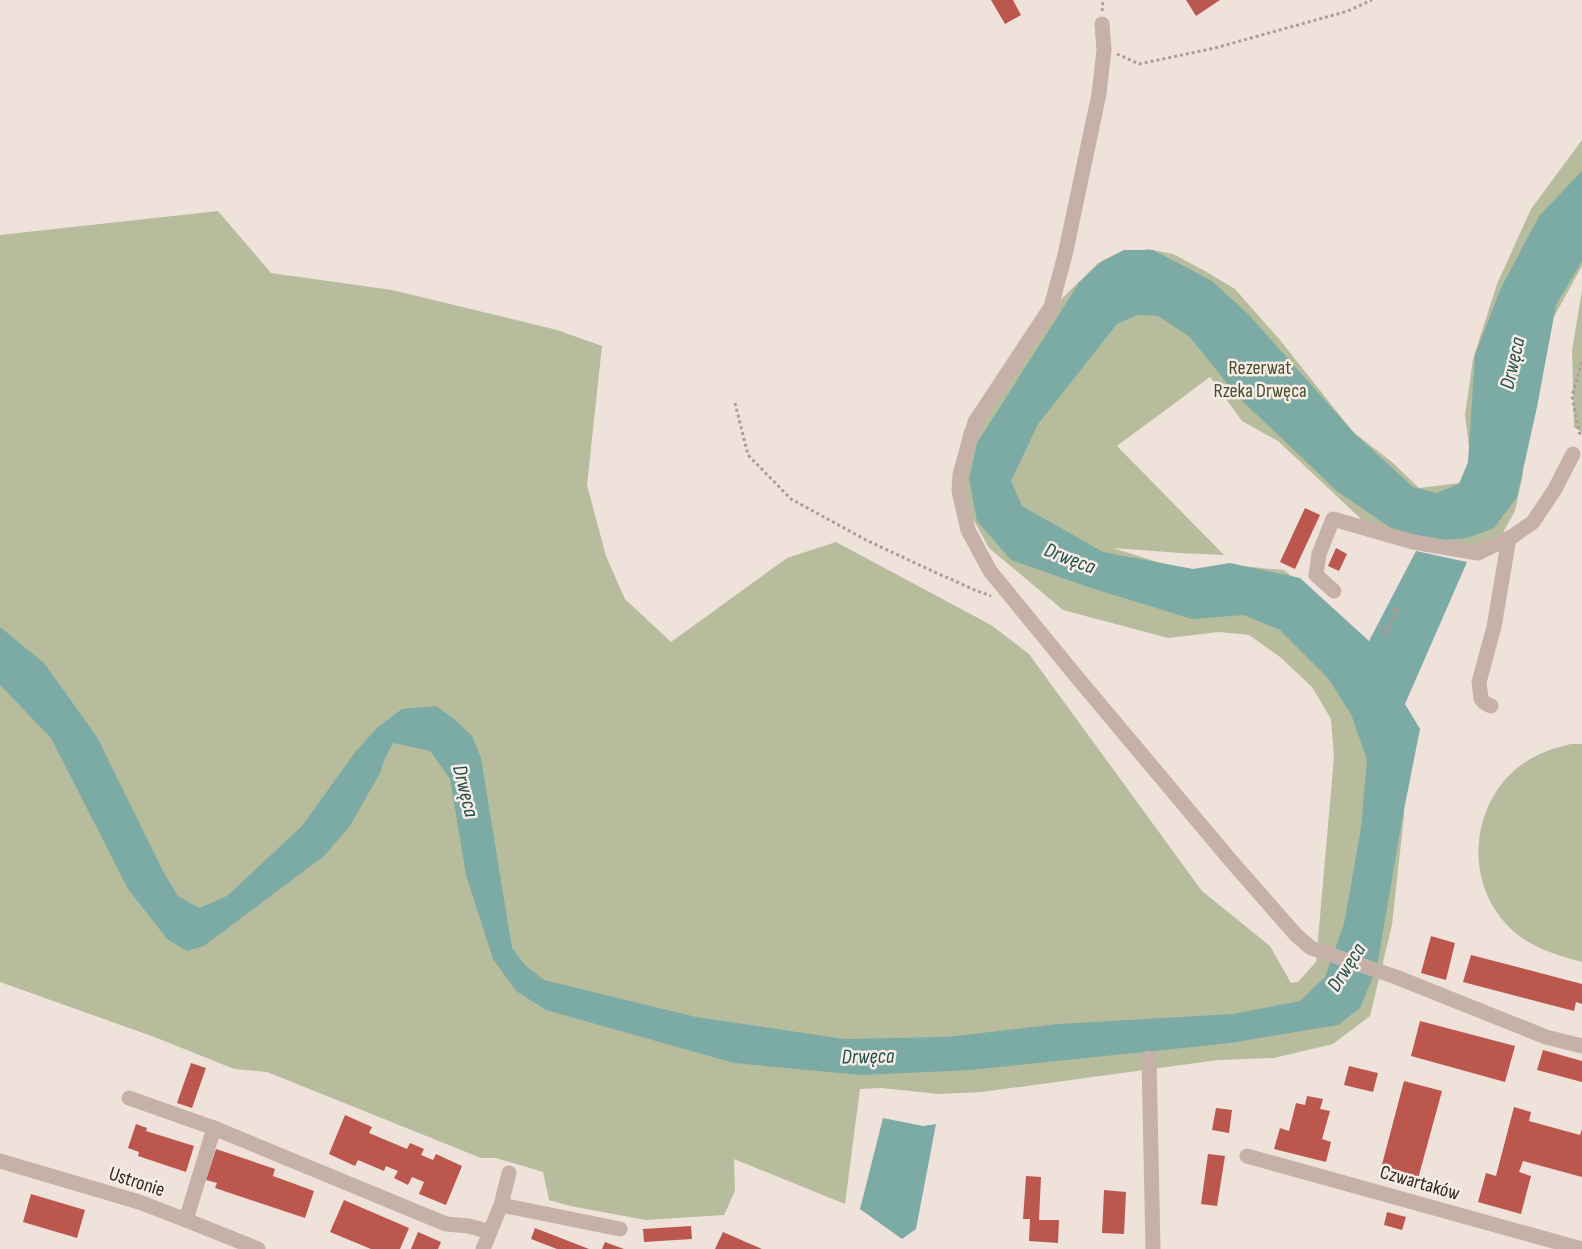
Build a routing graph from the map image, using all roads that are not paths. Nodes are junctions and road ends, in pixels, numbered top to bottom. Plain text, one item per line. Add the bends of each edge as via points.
1 (1102, 24) road end
2 (1573, 454) edge
3 (1509, 538) junction
4 (1334, 591) dead end
5 (1491, 706) dead end
6 (1582, 1046) edge
7 (1149, 1058) dead end
8 (129, 1098) dead end
9 (214, 1128) junction
10 (1247, 1156) dead end
11 (0, 1161) edge
12 (509, 1173) dead end
13 (501, 1205) junction
14 (186, 1220) junction
15 (620, 1229) dead end
16 (490, 1232) junction
17 (258, 1249) edge
18 (483, 1249) edge
19 (1152, 1249) edge
20 (1582, 1249) edge

1 - 6 street via 1104,50 1099,94 1065,255 1051,307 975,422 960,474 959,490 968,530 990,571 1016,603 1232,862 1311,948
2 - 3 street via 1533,522
3 - 4 street via 1478,553 1413,542 1333,519 1319,554 1316,575
3 - 5 street via 1494,627 1479,682 1481,699
7 - 19 street
8 - 9 street
9 - 14 street
9 - 16 street via 446,1224
10 - 20 street, Czwartaków
11 - 14 street, Ustronie
12 - 13 street
13 - 15 street
13 - 16 street
14 - 17 street, Ustronie
16 - 18 street

